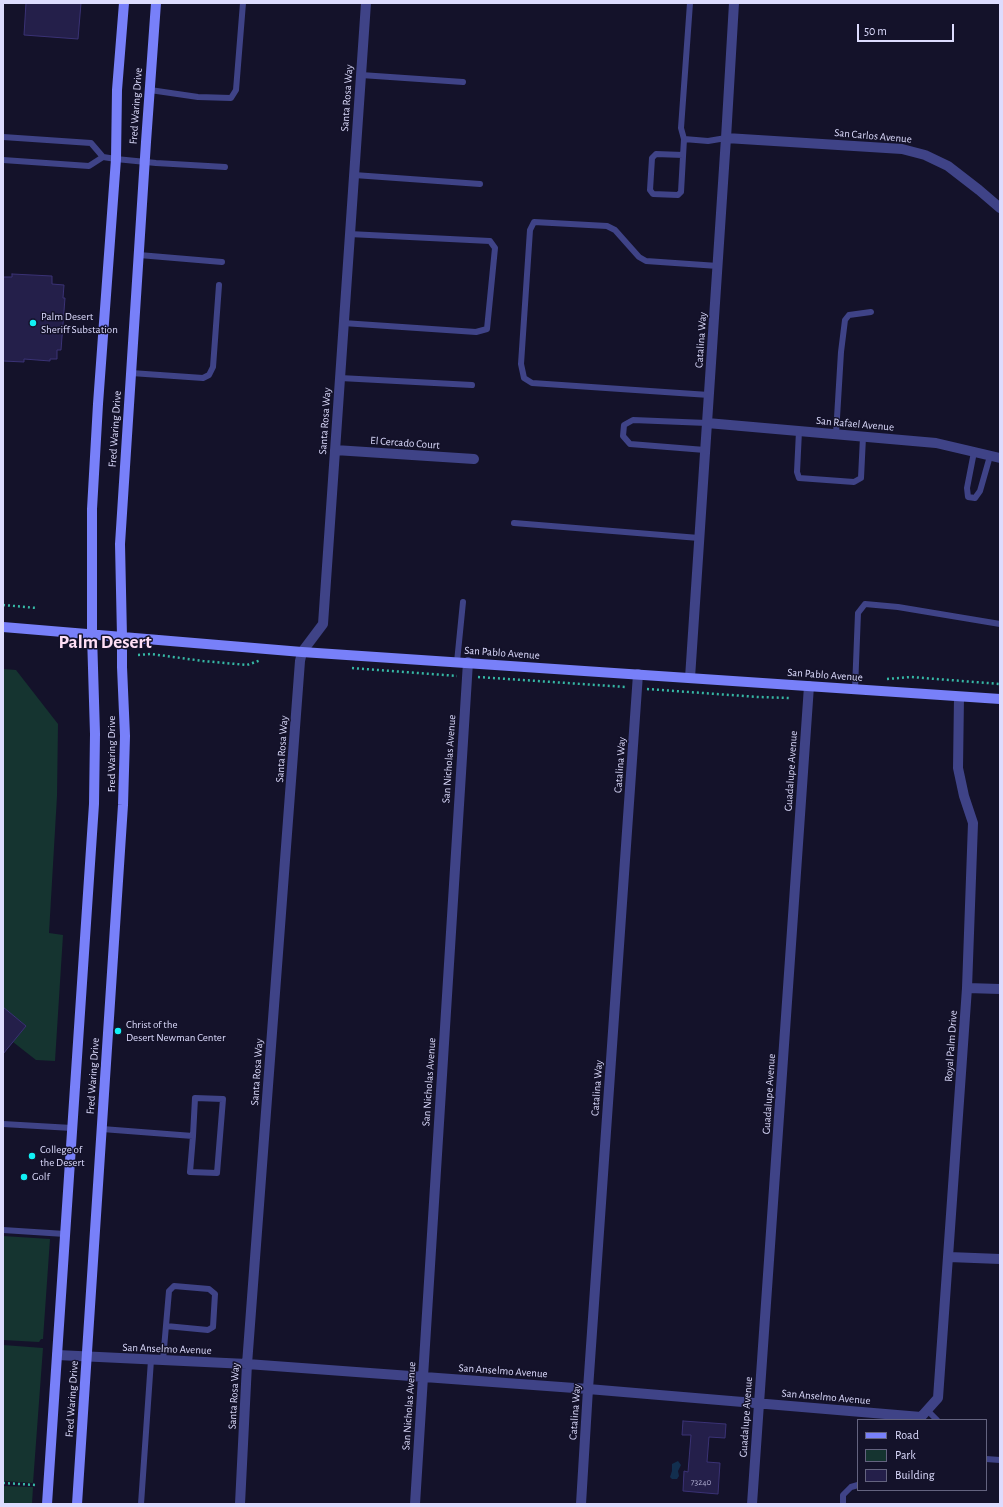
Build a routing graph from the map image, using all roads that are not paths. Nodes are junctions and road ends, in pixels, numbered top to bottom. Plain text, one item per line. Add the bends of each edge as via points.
1 (124, 3) edge
2 (156, 3) edge
3 (243, 3) edge
4 (366, 3) edge
5 (690, 3) edge
6 (734, 3) edge
7 (361, 76) junction
8 (463, 82) dead end
9 (150, 90) junction
10 (3, 137) edge
11 (726, 138) junction
12 (684, 139) junction
13 (683, 155) junction
14 (103, 157) junction
15 (116, 159) junction
16 (3, 160) edge
17 (145, 161) junction
18 (225, 167) dead end
19 (354, 175) junction
20 (480, 184) dead end
21 (1000, 208) edge
22 (349, 234) junction
23 (139, 255) junction
24 (222, 262) dead end
25 (718, 266) junction
26 (219, 285) dead end
27 (871, 312) dead end
28 (343, 323) junction
29 (131, 373) junction
30 (340, 378) junction
31 (472, 385) dead end
32 (709, 395) junction
33 (707, 423) junction
34 (799, 431) junction
35 (836, 434) junction
36 (863, 437) junction
37 (334, 450) junction
38 (706, 450) junction
39 (974, 452) junction
40 (995, 457) edge
41 (474, 459) dead end
42 (514, 524) dead end
43 (699, 538) junction
44 (463, 602) dead end
45 (1000, 624) edge
46 (3, 627) edge
47 (92, 635) junction
48 (122, 637) junction
49 (302, 652) junction
50 (457, 662) junction
51 (468, 662) junction
52 (638, 674) junction
53 (690, 678) junction
54 (809, 686) junction
55 (855, 689) junction
56 (959, 697) junction
57 (1000, 699) edge
58 (967, 988) junction
59 (1000, 990) edge
60 (3, 1124) edge
61 (72, 1128) junction
62 (102, 1129) junction
63 (193, 1136) junction
64 (3, 1230) edge
65 (65, 1234) junction
66 (949, 1257) junction
67 (1000, 1259) edge
68 (166, 1326) junction
69 (57, 1355) junction
70 (87, 1357) junction
71 (150, 1360) junction
72 (162, 1360) junction
73 (247, 1364) junction
74 (422, 1378) junction
75 (588, 1389) junction
76 (759, 1404) junction
77 (928, 1410) junction
78 (936, 1419) edge
79 (987, 1459) edge
80 (1000, 1460) edge
81 (857, 1485) edge
82 (47, 1504) edge
83 (77, 1504) edge
84 (141, 1504) edge
85 (240, 1504) edge
86 (415, 1504) edge
87 (581, 1504) edge
88 (752, 1504) edge
89 (843, 1504) edge

1 - 15 main road, Fred Waring Drive via 117,90
2 - 9 main road, Fred Waring Drive
3 - 9 lane via 236,90 231,98 198,97
4 - 7 street, Santa Rosa Way
5 - 12 lane via 681,128
6 - 11 street, Catalina Way
7 - 8 lane
7 - 19 street, Santa Rosa Way
9 - 17 main road, Fred Waring Drive
10 - 14 lane via 91,143
11 - 12 lane via 708,141
11 - 21 street, San Carlos Avenue via 902,149 925,155 948,166
11 - 25 street, Catalina Way
12 - 13 lane
13 - 13 lane via 681,192 678,195 653,194 650,190 652,158 656,154
14 - 15 lane
14 - 16 lane via 89,166
15 - 17 lane
15 - 47 main road, Fred Waring Drive via 93,471
17 - 18 lane
17 - 23 main road, Fred Waring Drive
19 - 20 lane
19 - 22 street, Santa Rosa Way
22 - 28 street, Santa Rosa Way
22 - 28 lane via 490,241 495,248 488,329 476,332
23 - 24 lane
23 - 29 main road, Fred Waring Drive
25 - 32 street, Catalina Way
25 - 32 lane via 646,261 639,257 615,230 607,226 534,222 530,230 521,364 524,378 532,383
26 - 29 lane via 213,367 209,375 203,378
27 - 35 lane via 849,315 845,320
28 - 30 street, Santa Rosa Way
29 - 48 main road, Fred Waring Drive via 120,544
30 - 31 lane
30 - 37 street, Santa Rosa Way
32 - 33 street, Catalina Way
33 - 34 street, San Rafael Avenue
33 - 38 street, Catalina Way
33 - 38 lane via 633,420 624,425 623,431 623,436 630,444
34 - 35 street, San Rafael Avenue
34 - 36 lane via 799,478 854,482 861,478
35 - 36 street, San Rafael Avenue
36 - 39 street, San Rafael Avenue via 936,443
37 - 41 street, El Cercado Court
37 - 49 street, Santa Rosa Way via 323,624
38 - 43 street, Catalina Way
39 - 40 street, San Rafael Avenue
39 - 40 lane via 967,488 968,497 975,498 980,492
42 - 43 lane
43 - 53 street, Catalina Way
44 - 50 lane
45 - 55 lane via 865,604 858,613
46 - 47 main road, San Pablo Avenue
47 - 48 main road, San Pablo Avenue
47 - 61 main road, Fred Waring Drive via 94,804
48 - 49 main road, San Pablo Avenue
48 - 62 main road, Fred Waring Drive via 125,744 123,805
49 - 50 main road, San Pablo Avenue
49 - 73 street, Santa Rosa Way
50 - 51 main road, San Pablo Avenue
51 - 52 main road, San Pablo Avenue
51 - 74 street, San Nicholas Avenue
52 - 53 main road, San Pablo Avenue
52 - 75 street, Catalina Way
53 - 54 main road, San Pablo Avenue
54 - 55 main road, San Pablo Avenue
54 - 76 street, Guadalupe Avenue
55 - 56 main road, San Pablo Avenue
56 - 57 main road, San Pablo Avenue
56 - 58 street, Royal Palm Drive via 958,768 973,824
58 - 59 street
58 - 66 street, Royal Palm Drive
60 - 61 lane
61 - 65 main road, Fred Waring Drive
62 - 63 lane
62 - 70 main road, Fred Waring Drive
63 - 63 lane via 190,1172 217,1173 223,1100 195,1098
64 - 65 lane
65 - 69 main road, Fred Waring Drive
66 - 67 street
66 - 77 street, Royal Palm Drive via 938,1398
68 - 68 lane via 169,1291 174,1286 209,1289 215,1294 213,1327 208,1330
68 - 72 lane
69 - 70 street, San Anselmo Avenue
69 - 82 main road, Fred Waring Drive
70 - 71 street, San Anselmo Avenue
70 - 83 main road, Fred Waring Drive
71 - 72 street, San Anselmo Avenue
71 - 84 lane
72 - 73 street, San Anselmo Avenue
73 - 74 street, San Anselmo Avenue
73 - 85 street, Santa Rosa Way
74 - 75 street, San Anselmo Avenue
74 - 86 street, San Nicholas Avenue
75 - 76 street, San Anselmo Avenue
75 - 87 street, Catalina Way
76 - 77 street, San Anselmo Avenue via 921,1417
76 - 88 street, Guadalupe Avenue
77 - 78 lane
79 - 80 lane
81 - 89 lane via 851,1487 843,1495

